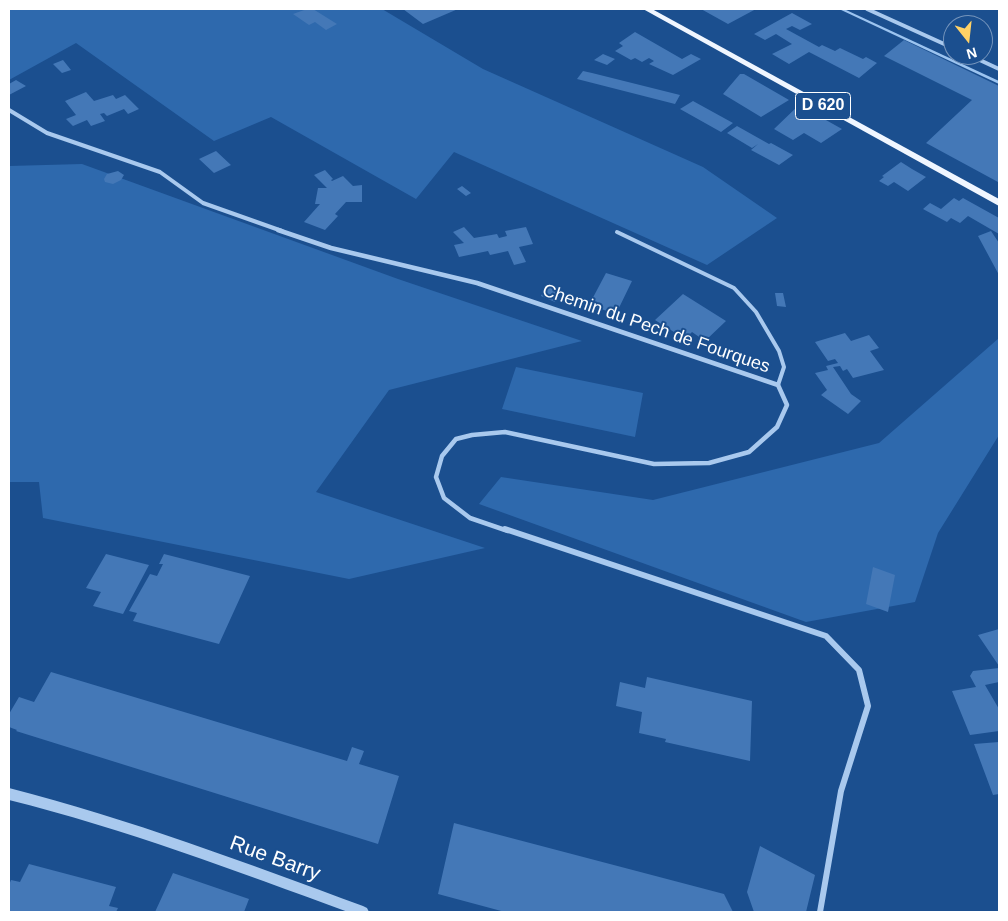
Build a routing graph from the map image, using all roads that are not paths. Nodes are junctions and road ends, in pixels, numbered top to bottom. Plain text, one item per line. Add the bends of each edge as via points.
1 (647, 9) edge
2 (867, 9) edge
3 (943, 43) edge
4 (9, 110) edge
5 (999, 203) edge
6 (617, 232) dead end
7 (778, 385) junction
8 (9, 794) edge
9 (362, 912) edge
10 (820, 912) edge

1 - 5 main road, D 620
2 - 3 street
4 - 7 street, Chemin du Pech de Fourques via 47,133 160,172 203,203 331,248 477,283
6 - 7 lane via 734,288 756,312 780,351 784,367
7 - 10 street, Chemin du Pech de Fourques via 787,404 777,428 749,452 709,462 654,464 505,432 456,439 442,456 436,477 444,498 470,518 826,636 846,655 859,670 868,706 840,791
8 - 9 street, Rue Barry via 174,843

